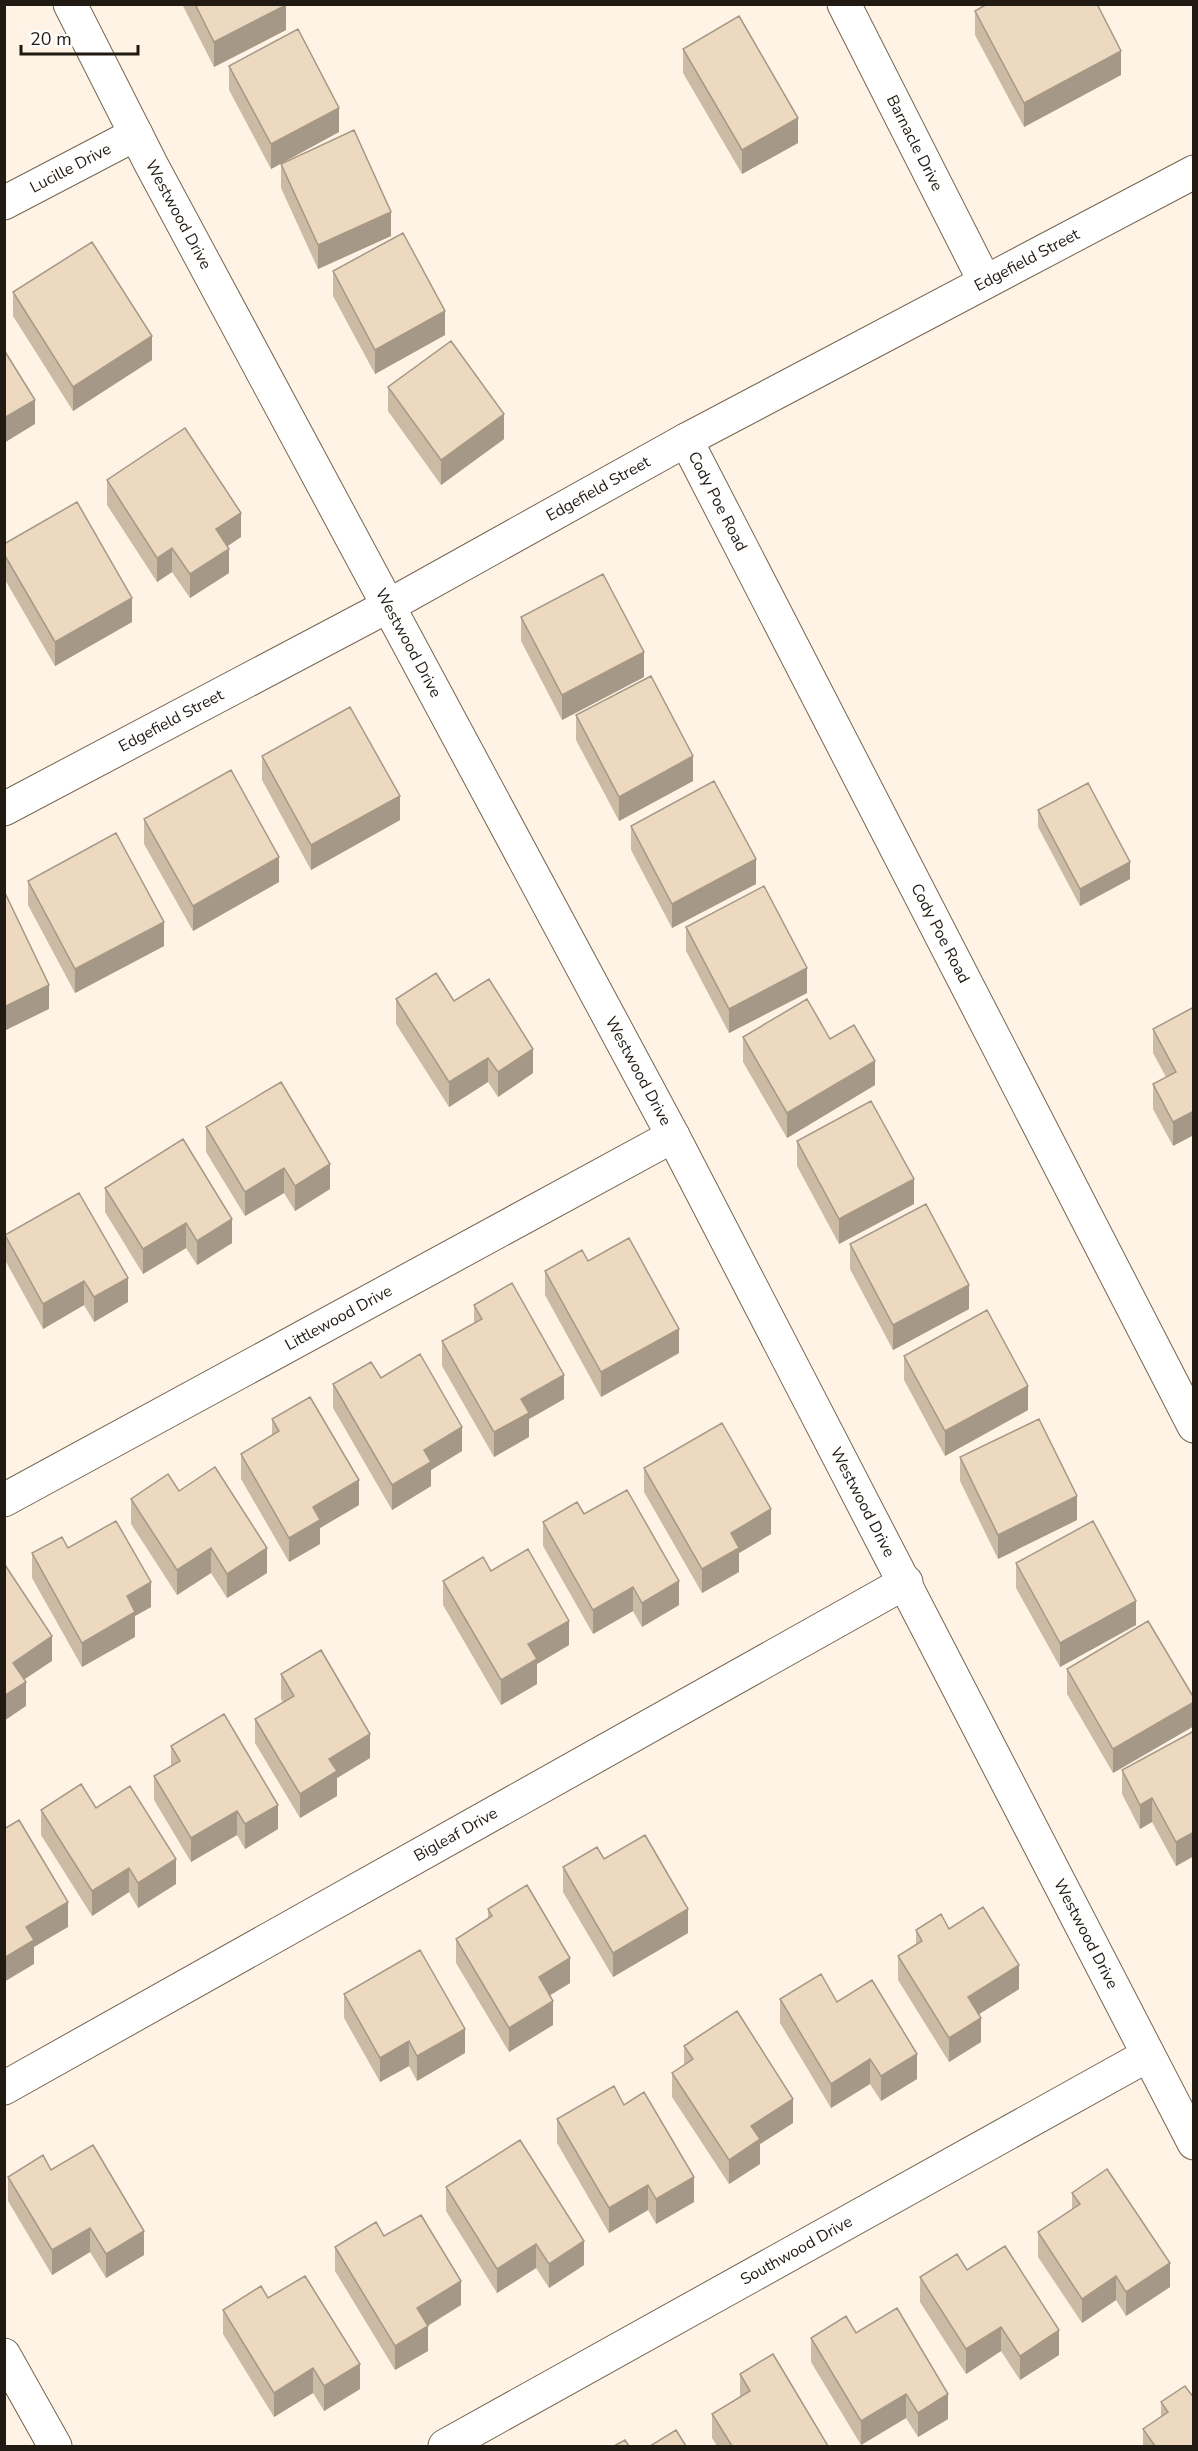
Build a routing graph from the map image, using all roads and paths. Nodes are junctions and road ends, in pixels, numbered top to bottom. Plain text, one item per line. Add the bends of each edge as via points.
1 (70, 4) edge
2 (844, 4) edge
3 (136, 134) junction
4 (1194, 172) edge
5 (4, 203) edge
6 (985, 282) junction
7 (686, 440) junction
8 (388, 606) junction
9 (4, 809) edge
10 (673, 1136) junction
11 (1194, 1426) edge
12 (4, 1500) edge
13 (906, 1582) junction
14 (1148, 2055) junction
15 (4, 2088) edge
16 (1194, 2143) edge
17 (4, 2355) edge
18 (55, 2446) edge
19 (445, 2446) edge

1 - 3 street, Westwood Drive
2 - 6 street, Barnacle Drive
3 - 5 street, Lucille Drive
3 - 8 street, Westwood Drive
4 - 6 street, Edgefield Street
6 - 7 street, Edgefield Street
7 - 8 street, Edgefield Street
7 - 11 street, Cody Poe Road
8 - 9 street, Edgefield Street
8 - 10 street, Westwood Drive
10 - 12 street, Littlewood Drive
10 - 13 street, Westwood Drive
13 - 14 street, Westwood Drive
13 - 15 street, Bigleaf Drive
14 - 16 street, Westwood Drive
14 - 19 street, Southwood Drive
17 - 18 street

